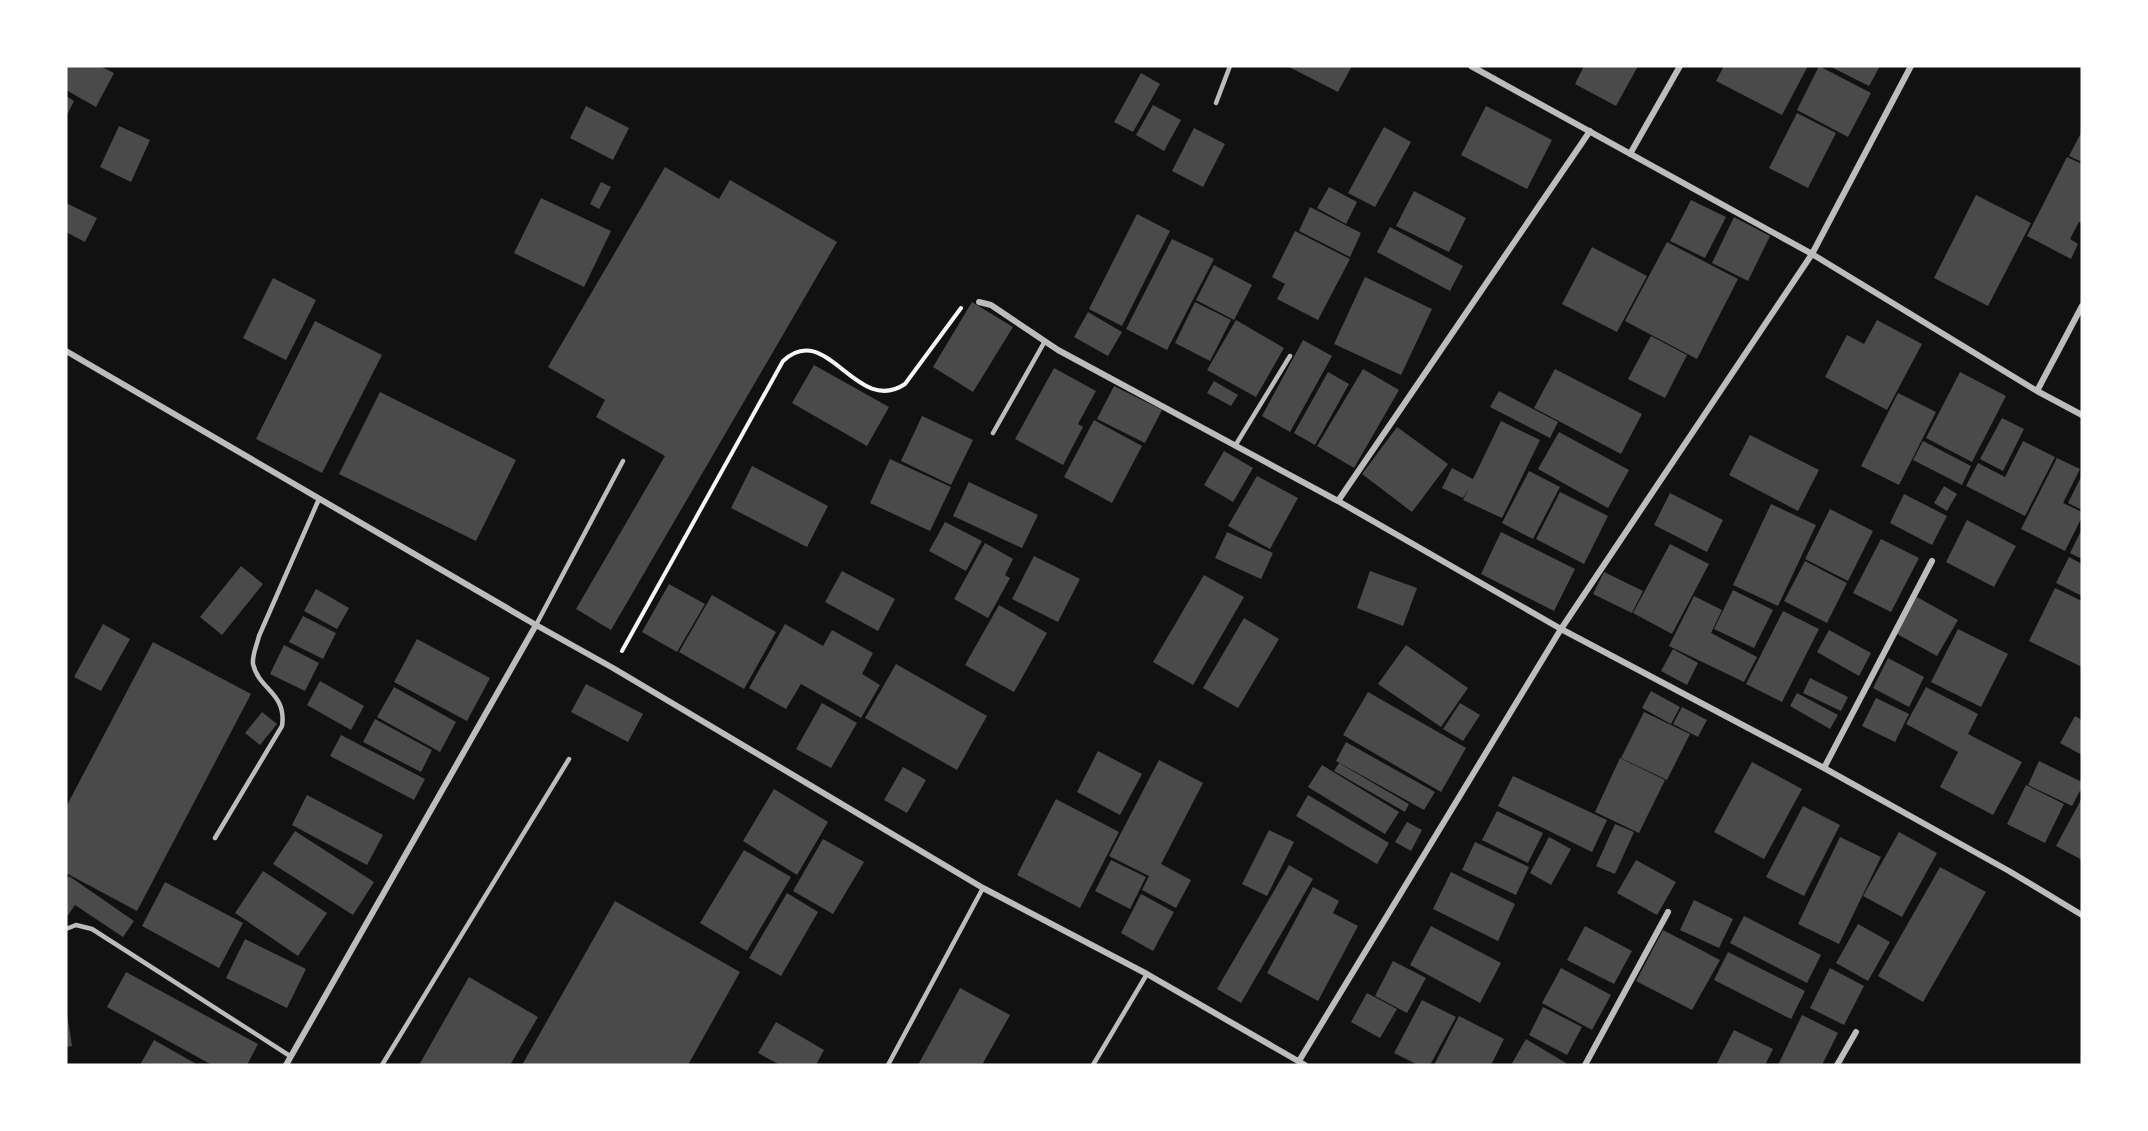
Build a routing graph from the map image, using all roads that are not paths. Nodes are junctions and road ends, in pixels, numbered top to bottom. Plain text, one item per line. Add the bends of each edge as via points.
1 (1230, 66) edge
2 (1471, 66) edge
3 (1680, 66) edge
4 (1911, 66) edge
5 (1216, 103) dead end
6 (1590, 131) junction
7 (1630, 154) junction
8 (1812, 254) junction
9 (979, 302) road end
10 (2082, 306) edge
11 (1045, 341) junction
12 (66, 351) edge
13 (1290, 356) dead end
14 (2037, 392) junction
15 (2082, 415) edge
16 (993, 433) dead end
17 (1235, 446) junction
18 (623, 461) dead end
19 (319, 499) junction
20 (1338, 501) junction
21 (1932, 561) dead end
22 (536, 625) junction
23 (1561, 629) junction
24 (569, 759) dead end
25 (1824, 768) junction
26 (215, 838) dead end
27 (983, 888) junction
28 (1668, 912) dead end
29 (2082, 915) edge
30 (66, 929) edge
31 (1147, 974) junction
32 (1857, 1032) dead end
33 (290, 1056) junction
34 (1302, 1063) edge
35 (286, 1065) edge
36 (381, 1065) edge
37 (888, 1065) edge
38 (1093, 1065) edge
39 (1585, 1065) edge
40 (1837, 1065) edge

1 - 5 lane
2 - 6 street
3 - 7 street
4 - 8 street
6 - 7 street
6 - 20 street
7 - 8 street
8 - 14 street
8 - 23 street
9 - 11 street via 991,305
10 - 14 street
11 - 16 lane
11 - 17 street
12 - 19 street
13 - 17 lane
14 - 15 street
17 - 20 street
18 - 22 lane
19 - 22 street
19 - 26 lane via 254,654 258,674 282,706 282,726
20 - 23 street
21 - 25 street
22 - 27 street
22 - 33 street
23 - 25 street
23 - 34 street
24 - 36 lane
25 - 29 street
27 - 31 street
27 - 37 lane
28 - 39 street
30 - 33 lane via 76,924 92,929
31 - 34 street
31 - 38 lane
32 - 40 street
33 - 35 street

